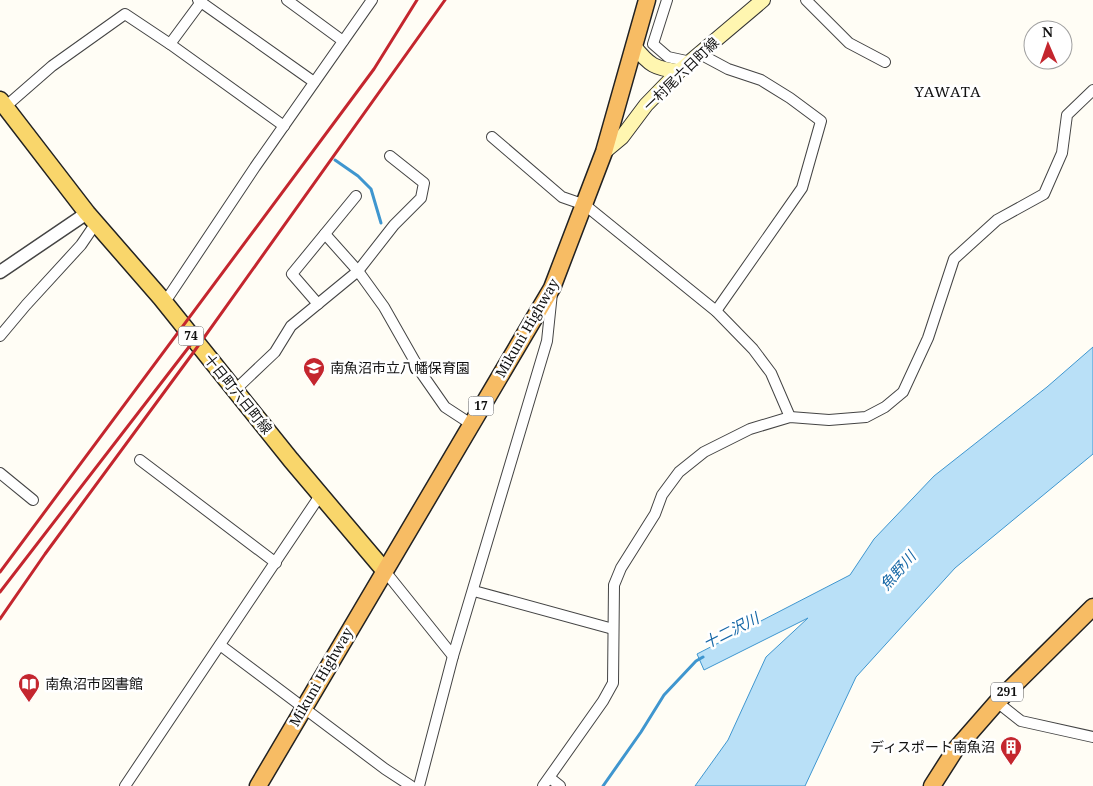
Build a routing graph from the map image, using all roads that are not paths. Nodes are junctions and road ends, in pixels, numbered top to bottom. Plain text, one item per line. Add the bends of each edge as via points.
1 (287, 0) edge
2 (372, 0) edge
3 (647, 0) edge
4 (667, 0) edge
5 (763, 0) edge
6 (806, 0) edge
7 (200, 1) edge
8 (343, 41) junction
9 (170, 44) junction
10 (634, 46) junction
11 (695, 58) junction
12 (885, 62) dead end
13 (679, 71) junction
14 (314, 82) junction
15 (1093, 90) edge
16 (3, 104) edge
17 (284, 126) junction
18 (492, 137) dead end
19 (604, 152) junction
20 (390, 156) dead end
21 (356, 196) dead end
22 (585, 205) junction
23 (91, 218) junction
24 (325, 234) junction
25 (358, 271) junction
26 (0, 272) edge
27 (552, 288) junction
28 (161, 298) junction
29 (318, 304) junction
30 (716, 311) junction
31 (0, 336) edge
32 (235, 390) junction
33 (790, 417) junction
34 (471, 424) junction
35 (140, 460) dead end
36 (0, 473) edge
37 (321, 494) junction
38 (33, 500) dead end
39 (276, 564) junction
40 (384, 570) junction
41 (474, 591) junction
42 (1093, 607) edge
43 (613, 629) junction
44 (220, 645) junction
45 (453, 656) junction
46 (997, 702) junction
47 (303, 708) junction
48 (1093, 737) edge
49 (550, 778) junction
50 (126, 786) edge
51 (258, 786) edge
52 (411, 786) edge
53 (419, 786) edge
54 (543, 786) edge
55 (560, 786) edge
56 (932, 786) edge

1 - 8 street
2 - 8 street
3 - 10 highway, Mikuni Highway / 17
4 - 11 street via 653,44 668,58
5 - 11 main road, 一村尾六日町線
6 - 12 street via 849,43
7 - 9 street
7 - 14 street
8 - 14 street
9 - 16 street via 125,14
9 - 17 street
10 - 13 main road via 652,66
10 - 19 highway, Mikuni Highway / 17
11 - 13 main road, 一村尾六日町線
11 - 30 street via 761,80 821,121 802,188
13 - 19 main road, 一村尾六日町線 via 646,104 622,137
14 - 17 street
15 - 33 street via 1067,115 1062,153 1044,194 997,220 954,259 928,338 903,392 866,417 829,420
16 - 23 main road, 十日町六日町線 / 74
17 - 28 street via 170,296
18 - 22 street via 562,197
19 - 22 highway, Mikuni Highway / 17
20 - 25 street via 424,183 421,198 394,225
21 - 24 street
22 - 27 highway, Mikuni Highway / 17
22 - 30 street
23 - 26 street
23 - 28 main road, 十日町六日町線 / 74
23 - 31 street via 82,245
24 - 25 street
24 - 29 street via 292,274
25 - 29 street
25 - 34 street via 384,306 444,407
27 - 34 highway, Mikuni Highway / 17
27 - 41 street via 547,341
28 - 32 main road, 十日町六日町線 / 74
29 - 32 street via 291,326 275,352
30 - 33 street via 771,373
32 - 37 main road, 十日町六日町線 / 74
33 - 43 street via 731,437 704,452 679,472 662,495 655,514 621,568 614,585
34 - 40 highway, Mikuni Highway / 17
35 - 39 street
36 - 38 street
37 - 39 street
37 - 40 main road, 十日町六日町線 / 74
39 - 44 street
40 - 45 street
40 - 47 highway, Mikuni Highway / 17
41 - 43 street
41 - 45 street
42 - 46 highway, 291
43 - 49 street via 613,683
44 - 47 street
44 - 50 street
45 - 53 street
46 - 48 street via 1021,721
46 - 56 highway, 291 via 955,750
47 - 51 highway, Mikuni Highway / 17
47 - 52 street
49 - 54 street
49 - 55 street

